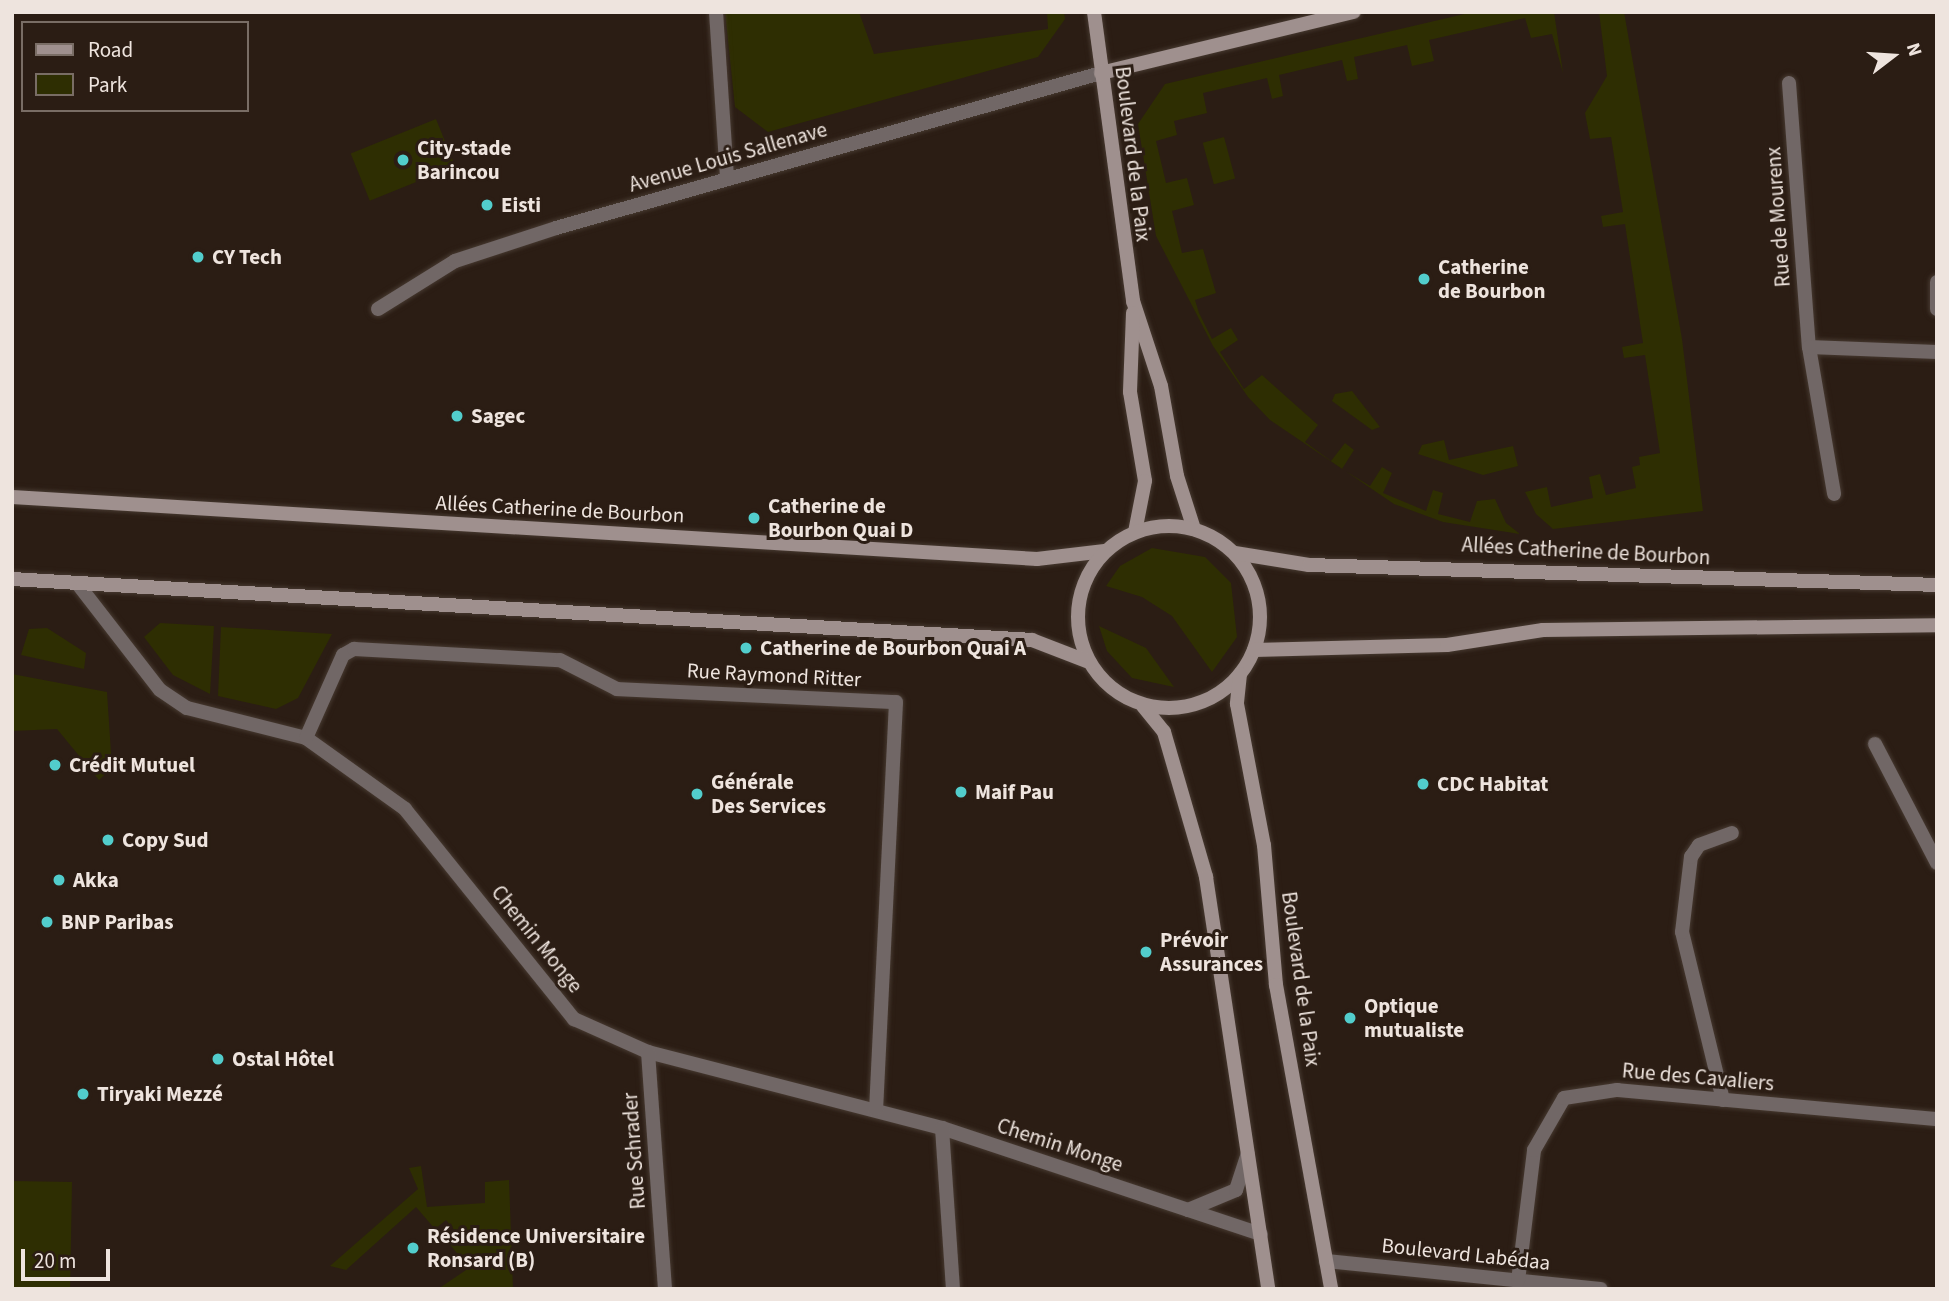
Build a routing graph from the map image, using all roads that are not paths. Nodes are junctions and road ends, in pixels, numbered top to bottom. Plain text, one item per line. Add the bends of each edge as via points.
1 (716, 12) edge
2 (1094, 12) edge
3 (1354, 12) edge
4 (1101, 73) junction
5 (1789, 83) dead end
6 (727, 179) junction
7 (1937, 282) edge
8 (1133, 301) junction
9 (378, 309) dead end
10 (1937, 309) edge
11 (1810, 347) junction
12 (1937, 352) edge
13 (1834, 494) dead end
14 (12, 497) edge
15 (1194, 529) junction
16 (1135, 532) junction
17 (1105, 551) junction
18 (1235, 553) junction
19 (12, 579) edge
20 (77, 583) junction
21 (1937, 585) edge
22 (1937, 625) edge
23 (1254, 650) junction
24 (1088, 662) junction
25 (1240, 674) junction
26 (1143, 706) junction
27 (306, 738) junction
28 (1875, 744) dead end
29 (1732, 833) dead end
30 (1937, 863) edge
31 (648, 1052) junction
32 (1723, 1100) junction
33 (876, 1109) junction
34 (1937, 1119) edge
35 (942, 1128) junction
36 (1249, 1147) junction
37 (1188, 1210) junction
38 (1261, 1234) junction
39 (1326, 1261) junction
40 (1518, 1281) junction
41 (665, 1289) edge
42 (953, 1289) edge
43 (1268, 1289) edge
44 (1331, 1289) edge
45 (1601, 1289) edge

1 - 6 street
2 - 4 main road, Boulevard de la Paix
3 - 4 main road
4 - 6 street, Avenue Louis Sallenave
4 - 8 main road, Boulevard de la Paix
5 - 11 street, Rue de Mourenx
6 - 9 street, Avenue Louis Sallenave via 455,261
7 - 10 street
8 - 15 main road, Boulevard de la Paix via 1161,386
8 - 16 main road, Boulevard de la Paix via 1130,391 1145,481
11 - 12 street
11 - 13 street, Rue de Mourenx
14 - 17 main road, Allées Catherine de Bourbon via 1037,559
15 - 16 main road
15 - 18 main road
16 - 17 main road
17 - 24 main road via 1080,592 1077,615
18 - 21 main road, Allées Catherine de Bourbon via 1309,565
18 - 23 main road via 1258,595
19 - 20 main road
20 - 24 main road via 1032,640
20 - 27 street, Chemin Monge via 160,690 187,708
22 - 23 main road via 1543,630 1447,645
23 - 25 main road
24 - 26 main road via 1121,696
25 - 26 main road via 1213,698 1191,706
25 - 39 main road, Boulevard de la Paix via 1237,704 1264,845 1276,985
26 - 36 main road via 1164,732 1206,877
27 - 31 street, Chemin Monge via 405,808 575,1019
27 - 33 street, Rue Raymond Ritter via 343,655 354,649 560,660 617,689 897,702
28 - 30 street
29 - 32 street via 1699,845 1691,857 1682,932
31 - 33 street, Chemin Monge
31 - 41 street, Rue Schrader
32 - 34 street, Rue des Cavaliers
32 - 40 street, Rue des Cavaliers via 1617,1090 1564,1098 1534,1150
33 - 35 street, Chemin Monge
35 - 37 street, Chemin Monge
35 - 42 street
36 - 37 street via 1236,1190
36 - 38 main road
37 - 38 street, Chemin Monge
38 - 43 main road
39 - 40 street, Boulevard Labédaa
39 - 44 main road, Boulevard de la Paix
40 - 45 street, Boulevard Labédaa

